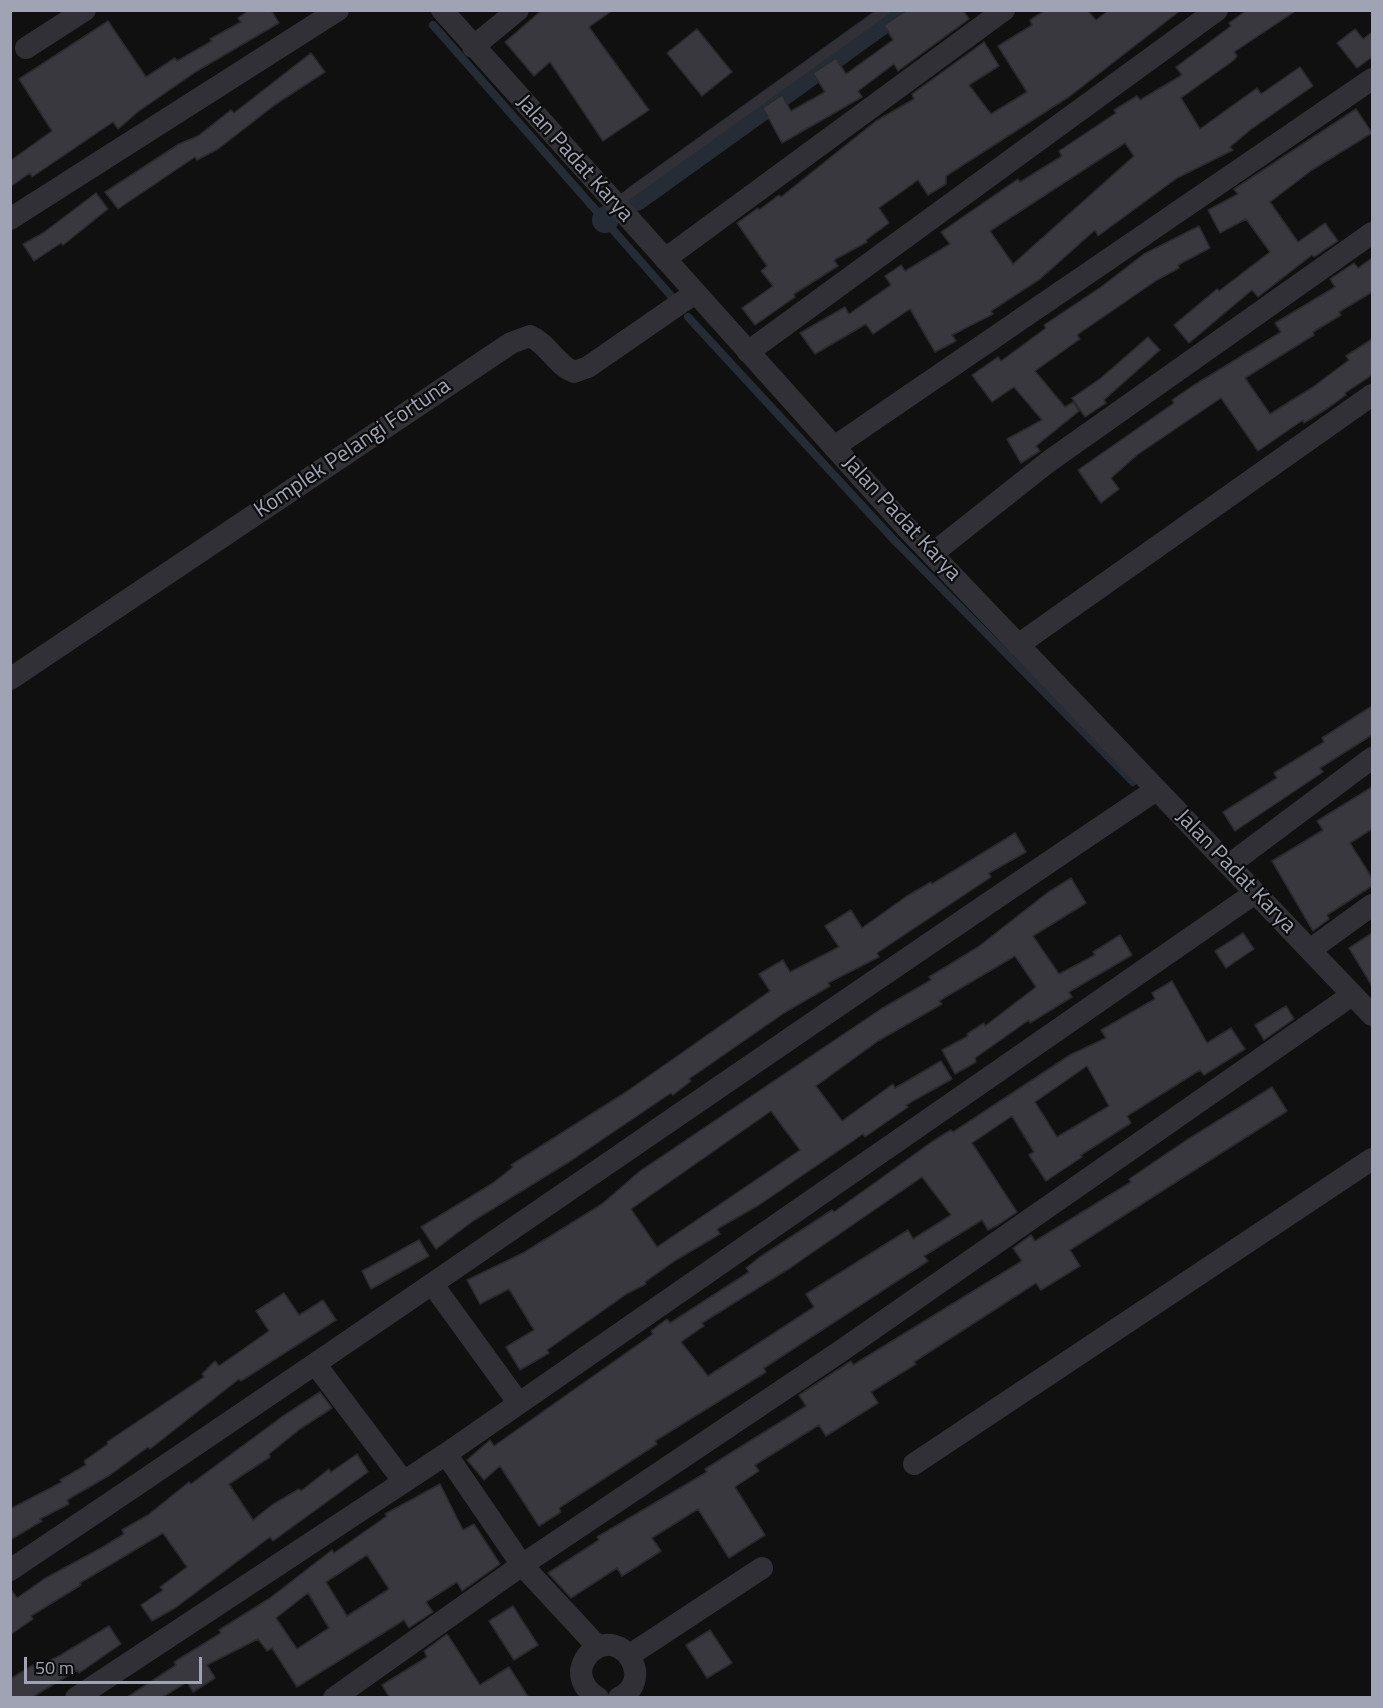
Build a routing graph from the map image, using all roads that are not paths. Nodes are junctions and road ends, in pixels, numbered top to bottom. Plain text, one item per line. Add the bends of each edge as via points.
1 (85, 10) edge
2 (338, 10) edge
3 (442, 10) edge
4 (519, 10) edge
5 (886, 10) edge
6 (1004, 10) edge
7 (1217, 10) edge
8 (473, 47) junction
9 (26, 48) dead end
10 (1372, 80) edge
11 (615, 204) junction
12 (10, 219) edge
13 (1372, 233) edge
14 (665, 259) junction
15 (696, 293) junction
16 (748, 352) junction
17 (1372, 395) edge
18 (834, 447) junction
19 (932, 554) junction
20 (1018, 645) junction
21 (10, 679) edge
22 (1372, 758) edge
23 (1156, 789) junction
24 (1229, 865) junction
25 (1255, 893) junction
26 (1372, 904) edge
27 (1310, 950) junction
28 (1352, 995) junction
29 (1372, 1015) edge
30 (1372, 1159) edge
31 (433, 1285) junction
32 (316, 1365) junction
33 (518, 1402) junction
34 (446, 1454) junction
35 (914, 1464) dead end
36 (404, 1482) junction
37 (522, 1565) junction
38 (762, 1568) dead end
39 (10, 1570) edge
40 (598, 1647) junction
41 (630, 1655) junction
42 (584, 1694) edge
43 (75, 1698) edge
44 (334, 1698) edge
45 (619, 1698) edge

1 - 9 street
2 - 12 street
3 - 8 street, Jalan Padat Karya
4 - 8 street
5 - 11 lane
6 - 14 street
7 - 16 street
8 - 11 street, Jalan Padat Karya
10 - 18 street
11 - 14 street, Jalan Padat Karya
13 - 19 street via 1048,462
14 - 15 street, Jalan Padat Karya
15 - 16 street, Jalan Padat Karya
15 - 21 street, Komplek Pelangi Fortuna via 588,367 574,372 541,341 530,336 511,343
16 - 18 street, Jalan Padat Karya
17 - 20 street
18 - 19 street, Jalan Padat Karya
19 - 20 street, Jalan Padat Karya
20 - 23 street, Jalan Padat Karya
22 - 24 street
23 - 24 street, Jalan Padat Karya
23 - 31 street
24 - 25 street, Jalan Padat Karya
25 - 27 street, Jalan Padat Karya
25 - 33 street
26 - 27 street
27 - 28 street, Jalan Padat Karya
28 - 29 street, Jalan Padat Karya
28 - 37 street via 841,1351
30 - 35 street
31 - 32 street
31 - 33 street
32 - 36 street
32 - 39 street
33 - 34 street
34 - 36 street
34 - 37 street
36 - 43 street
37 - 40 street
37 - 44 street
38 - 41 street
40 - 41 street via 615,1646
40 - 42 street via 585,1658 581,1672
41 - 45 street via 635,1680 632,1688

